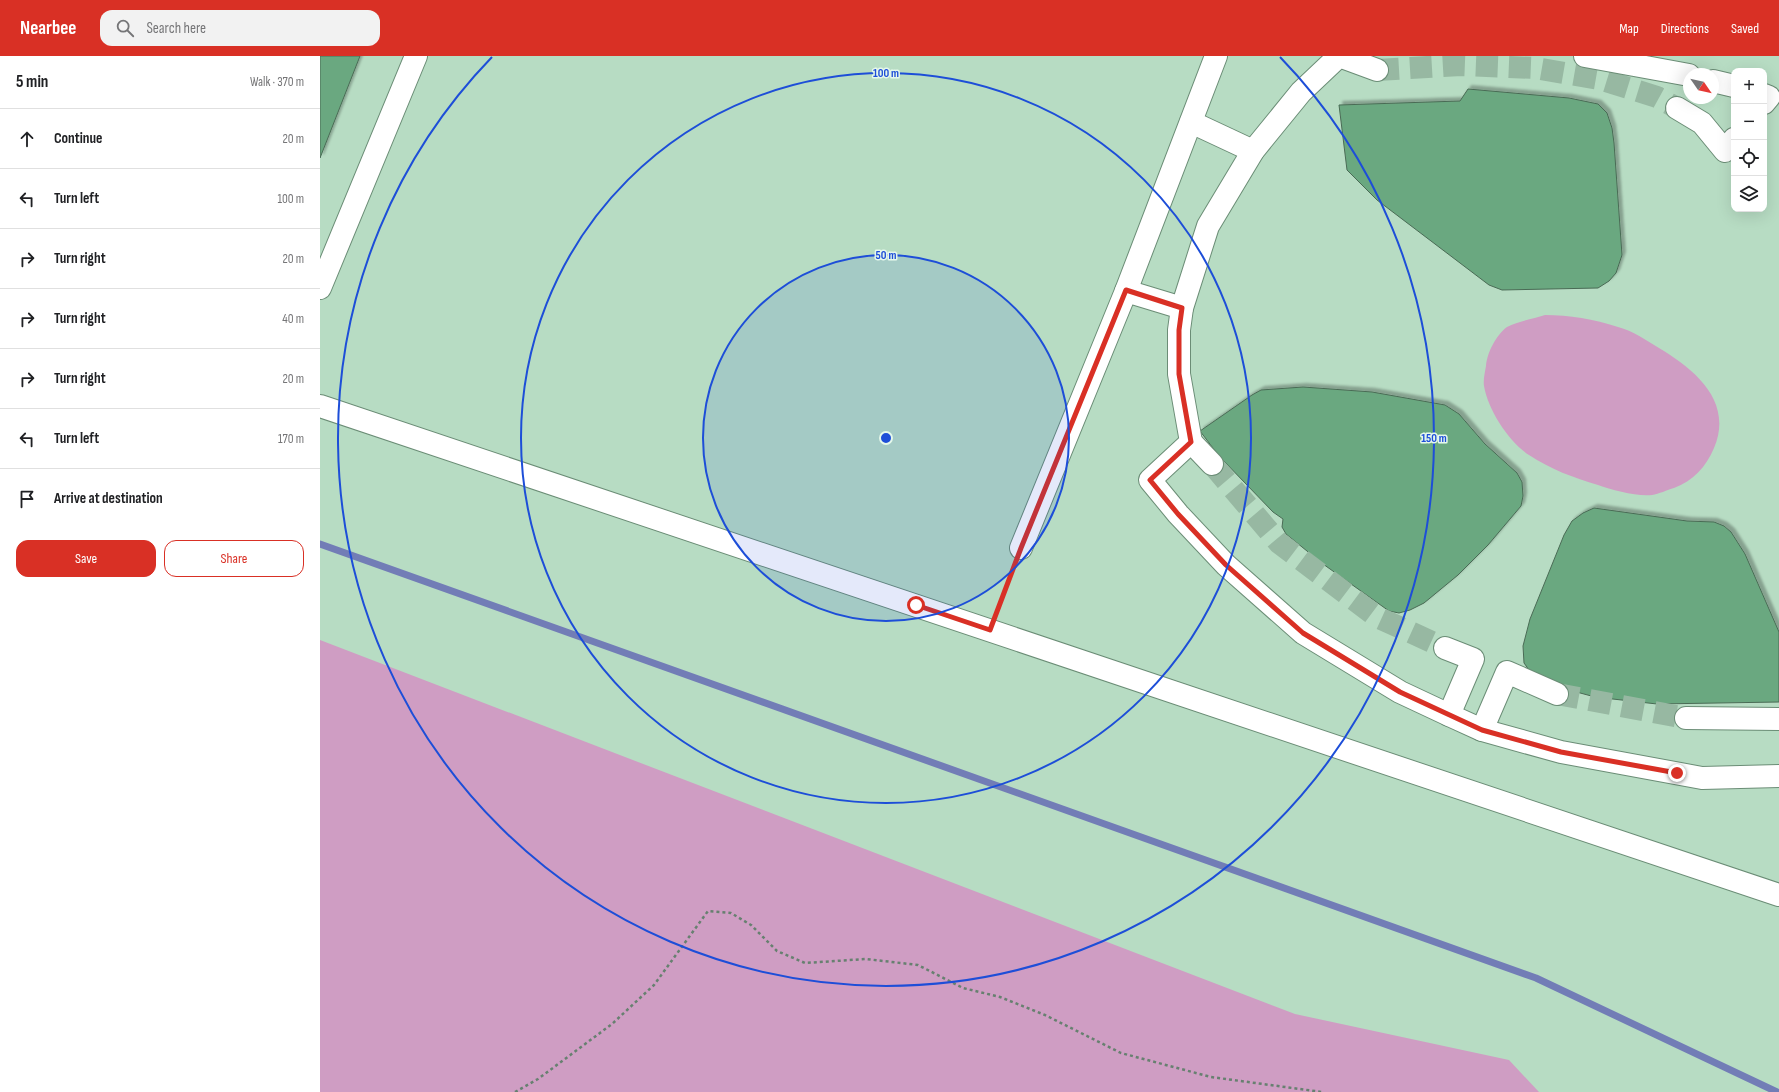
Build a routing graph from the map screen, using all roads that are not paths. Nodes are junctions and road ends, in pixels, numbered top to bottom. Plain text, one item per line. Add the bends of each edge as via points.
1 (416, 56) edge
2 (1216, 56) edge
3 (1585, 56) edge
4 (1377, 70) tunnel mouth
5 (1683, 74) edge
6 (1719, 82) edge
7 (1731, 85) edge
8 (1677, 108) tunnel mouth
9 (1191, 122) junction
10 (1733, 140) edge
11 (1252, 151) junction
12 (320, 288) edge
13 (1126, 290) junction
14 (1182, 308) junction
15 (320, 406) edge
16 (1191, 442) junction
17 (1212, 464) tunnel mouth
18 (1021, 548) road end
19 (1445, 648) tunnel mouth
20 (1557, 694) tunnel mouth
21 (1448, 715) junction
22 (1686, 718) tunnel mouth
23 (1779, 719) edge
24 (1482, 730) junction
25 (1779, 776) edge
26 (1779, 895) edge

1 - 12 street
2 - 9 street
3 - 5 street
4 - 11 street via 1339,56 1301,92
6 - 7 street
8 - 10 street via 1702,123 1724,151
9 - 11 street
9 - 13 street
11 - 14 street via 1208,226
13 - 14 street
13 - 18 street
14 - 16 street via 1179,374
15 - 26 street
16 - 17 street
16 - 21 street via 1150,480 1226,565 1303,633 1400,692
19 - 21 street via 1473,659
20 - 24 street via 1507,672
21 - 24 street
22 - 23 street
24 - 25 street via 1561,752 1702,778

